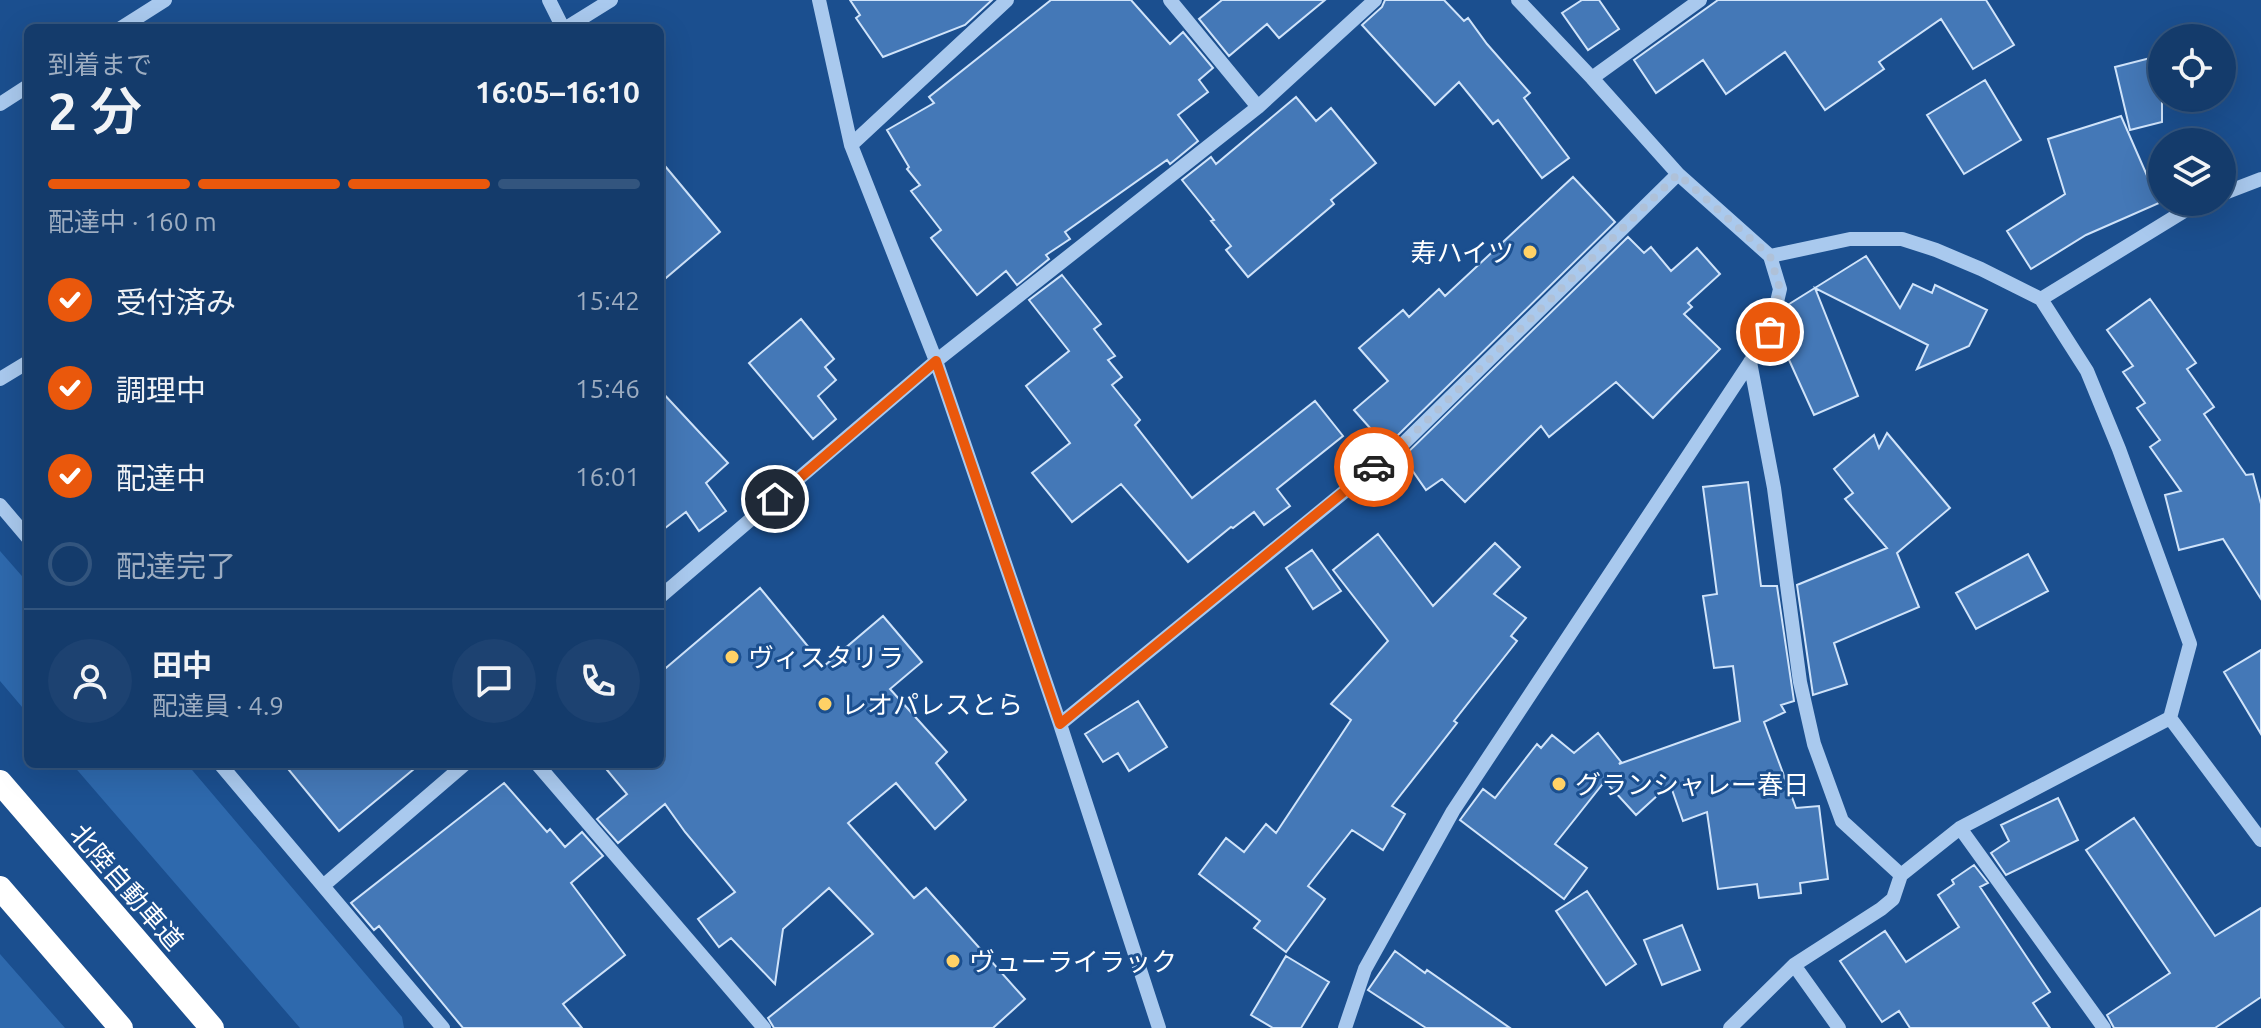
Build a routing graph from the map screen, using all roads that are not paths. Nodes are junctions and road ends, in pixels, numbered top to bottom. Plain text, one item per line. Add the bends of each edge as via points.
1 (165, 0) edge
2 (549, 0) edge
3 (611, 0) edge
4 (819, 0) edge
5 (1007, 0) edge
6 (1170, 0) edge
7 (1375, 0) edge
8 (1518, 0) edge
9 (1700, 0) edge
10 (127, 24) edge
11 (563, 24) edge
12 (572, 24) edge
13 (1592, 78) junction
14 (24, 89) edge
15 (0, 104) edge
16 (1258, 107) junction
17 (851, 145) junction
18 (1678, 174) junction
19 (2261, 179) edge
20 (2236, 189) edge
21 (2176, 216) edge
22 (1770, 256) junction
23 (2041, 299) junction
24 (936, 361) junction
25 (1750, 362) junction
26 (24, 364) edge
27 (0, 379) edge
28 (0, 505) edge
29 (24, 533) edge
30 (664, 594) edge
31 (2170, 718) junction
32 (1060, 724) junction
33 (223, 768) edge
34 (460, 768) edge
35 (540, 768) edge
36 (0, 782) edge
37 (1960, 828) junction
38 (2261, 840) edge
39 (1901, 875) junction
40 (323, 886) junction
41 (0, 888) edge
42 (1794, 965) junction
43 (121, 1028) edge
44 (212, 1028) edge
45 (443, 1028) edge
46 (764, 1028) edge
47 (1159, 1028) edge
48 (1345, 1028) edge
49 (1730, 1028) edge
50 (1839, 1028) edge
51 (2104, 1028) edge

1 - 10 street
2 - 11 street
3 - 12 street
4 - 17 street
5 - 17 street
6 - 16 street
7 - 16 street
8 - 13 street
9 - 13 street
13 - 18 street
14 - 15 street
16 - 24 street
17 - 24 street
18 - 22 street
18 - 32 street via 1404,443
19 - 20 street
21 - 23 street
22 - 23 street via 1850,239 1902,239
22 - 25 street via 1780,289 1770,332
23 - 31 street via 2087,371 2190,644
24 - 30 street
24 - 32 street
25 - 39 street via 1814,744 1842,821
25 - 48 street via 1453,811 1365,969
26 - 27 street
28 - 29 street
31 - 37 street
31 - 38 street
32 - 47 street
33 - 40 street
34 - 40 street
35 - 46 street
36 - 44 highway, 北陸自動車道
37 - 39 street
37 - 51 street
39 - 42 street via 1893,899
40 - 45 street
41 - 43 highway
42 - 49 street
42 - 50 street

